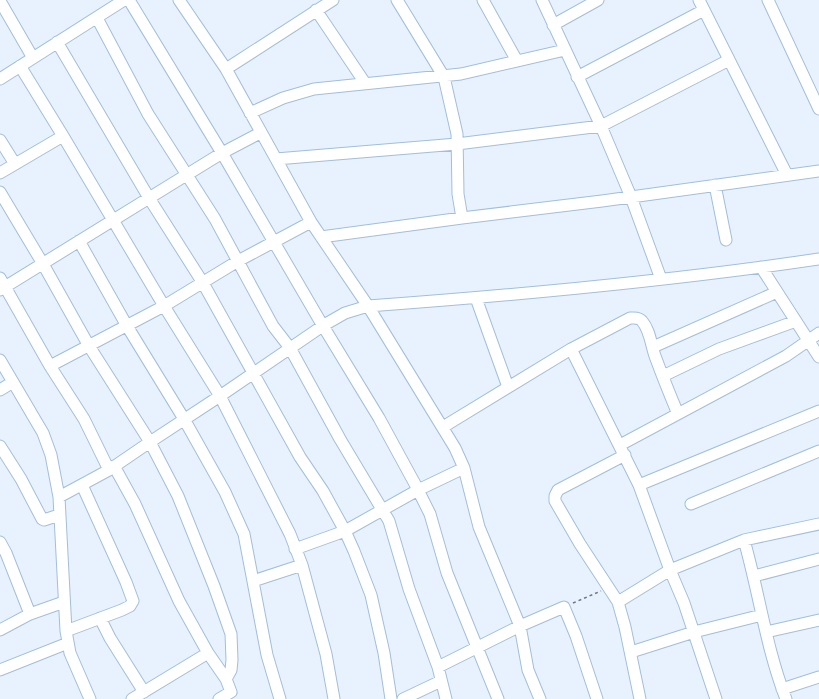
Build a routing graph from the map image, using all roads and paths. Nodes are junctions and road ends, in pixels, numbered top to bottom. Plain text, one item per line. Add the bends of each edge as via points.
1 (124, 0) edge
2 (129, 0) edge
3 (333, 0) edge
4 (397, 0) edge
5 (483, 0) edge
6 (542, 0) edge
7 (598, 0) edge
8 (699, 0) edge
9 (768, 0) edge
10 (0, 1) edge
11 (184, 2) edge
12 (316, 10) junction
13 (704, 10) junction
14 (97, 18) junction
15 (553, 24) junction
16 (57, 42) junction
17 (565, 50) junction
18 (33, 58) junction
19 (729, 60) junction
20 (517, 61) junction
21 (20, 66) junction
22 (226, 69) junction
23 (444, 77) junction
24 (577, 77) junction
25 (0, 79) edge
26 (365, 83) junction
27 (819, 109) edge
28 (250, 113) junction
29 (601, 126) junction
30 (260, 132) junction
31 (63, 136) junction
32 (0, 140) edge
33 (457, 144) junction
34 (222, 153) junction
35 (276, 159) junction
36 (15, 164) junction
37 (819, 171) edge
38 (0, 173) edge
39 (787, 175) junction
40 (186, 176) junction
41 (715, 185) junction
42 (0, 192) edge
43 (631, 197) junction
44 (149, 198) junction
45 (462, 218) junction
46 (112, 221) junction
47 (311, 222) junction
48 (321, 237) junction
49 (726, 240) dead end
50 (79, 241) junction
51 (274, 242) junction
52 (819, 259) edge
53 (238, 261) junction
54 (43, 264) junction
55 (761, 267) junction
56 (660, 279) junction
57 (203, 283) junction
58 (2, 285) edge
59 (777, 292) junction
60 (476, 298) junction
61 (164, 306) junction
62 (368, 306) junction
63 (796, 321) junction
64 (324, 325) junction
65 (127, 326) junction
66 (819, 333) edge
67 (808, 341) junction
68 (89, 346) junction
69 (653, 347) junction
70 (290, 348) junction
71 (571, 349) junction
72 (819, 357) edge
73 (0, 360) edge
74 (50, 366) junction
75 (254, 373) junction
76 (663, 376) junction
77 (13, 382) junction
78 (508, 387) junction
79 (0, 390) edge
80 (220, 396) junction
81 (819, 411) edge
82 (678, 414) junction
83 (184, 418) junction
84 (443, 427) junction
85 (150, 442) junction
86 (0, 446) edge
87 (622, 450) junction
88 (819, 451) edge
89 (111, 468) junction
90 (464, 468) junction
91 (82, 485) junction
92 (640, 485) junction
93 (418, 490) junction
94 (58, 497) junction
95 (691, 504) dead end
96 (382, 509) junction
97 (59, 515) junction
98 (819, 524) edge
99 (345, 531) junction
100 (744, 540) junction
101 (0, 542) edge
102 (295, 549) junction
103 (819, 559) edge
104 (302, 565) junction
105 (670, 570) junction
106 (754, 576) junction
107 (253, 581) junction
108 (608, 588) junction
109 (64, 602) junction
110 (618, 602) junction
111 (564, 607) junction
112 (30, 614) junction
113 (762, 615) junction
114 (100, 618) junction
115 (819, 620) edge
116 (520, 626) junction
117 (0, 630) edge
118 (66, 631) junction
119 (694, 632) junction
120 (766, 632) junction
121 (68, 643) junction
122 (478, 647) junction
123 (631, 652) junction
124 (208, 653) junction
125 (438, 667) junction
126 (0, 670) edge
127 (819, 677) edge
128 (226, 679) junction
129 (441, 681) junction
130 (144, 692) junction
131 (784, 694) edge
132 (232, 696) edge
133 (90, 699) edge
134 (132, 699) edge
135 (218, 699) edge
136 (280, 699) edge
137 (334, 699) edge
138 (391, 699) edge
139 (403, 699) edge
140 (446, 699) edge
141 (498, 699) edge
142 (540, 699) edge
143 (597, 699) edge
144 (640, 699) edge
145 (716, 699) edge

1 - 14 street
2 - 34 street
3 - 12 street
4 - 23 street
5 - 20 street
6 - 15 street
7 - 15 street
8 - 13 street
9 - 27 street
10 - 18 street
11 - 22 street
12 - 22 street
12 - 26 street
13 - 19 street
13 - 24 street
14 - 16 street
14 - 40 street via 148,114
15 - 17 street
16 - 18 street
16 - 44 street
17 - 20 street
17 - 24 street
18 - 21 street
19 - 29 street
19 - 39 street
20 - 23 street
21 - 25 street
21 - 31 street
22 - 28 street
23 - 26 street
23 - 33 street
24 - 29 street
26 - 28 street via 294,94
28 - 30 street
29 - 33 street
29 - 43 street
30 - 34 street
30 - 35 street
31 - 36 street
31 - 46 street
32 - 36 street
33 - 35 street
33 - 45 street via 458,194
34 - 40 street
34 - 51 street
35 - 47 street
36 - 38 street
37 - 39 street
39 - 41 street
40 - 44 street
40 - 53 street via 215,219
41 - 43 street
41 - 49 street
42 - 54 street
43 - 45 street
43 - 56 street
44 - 46 street
44 - 57 street
45 - 48 street
46 - 50 street
46 - 61 street
47 - 48 street
47 - 51 street
48 - 62 street
50 - 54 street
50 - 65 street
51 - 53 street
51 - 64 street
52 - 55 street
53 - 57 street
53 - 70 street via 273,326
54 - 58 street
54 - 68 street
55 - 56 street
55 - 59 street
56 - 60 street
57 - 61 street
57 - 75 street
58 - 74 street
59 - 63 street
59 - 69 street
60 - 62 street
60 - 78 street
61 - 65 street
61 - 80 street
62 - 64 street via 346,313
62 - 84 street
63 - 67 street
63 - 76 street via 719,349
64 - 70 street
64 - 93 street
65 - 68 street
65 - 83 street
66 - 67 street
67 - 72 street
67 - 82 street via 786,356
68 - 74 street
68 - 85 street
69 - 71 street via 641,320 630,318
69 - 76 street
70 - 75 street
70 - 96 street
71 - 78 street
71 - 87 street
73 - 77 street
74 - 89 street
75 - 80 street
75 - 99 street via 300,457
76 - 82 street
77 - 79 street
77 - 94 street via 47,443
78 - 84 street
80 - 83 street
80 - 102 street via 290,534
81 - 92 street
82 - 87 street
83 - 85 street
83 - 107 street via 225,492 244,534
84 - 90 street
85 - 89 street
85 - 128 street via 178,496 231,634 231,670
86 - 97 street via 42,519
87 - 92 street
87 - 108 street via 558,490 555,496 562,514
88 - 95 street
89 - 91 street
89 - 124 street via 135,504 179,601
90 - 93 street
90 - 116 street via 479,527
91 - 94 street
91 - 114 street via 133,601 128,608
92 - 105 street
93 - 96 street
93 - 122 street via 430,514 447,572
94 - 97 street
96 - 99 street
96 - 125 street via 389,521 409,589
97 - 109 street
98 - 100 street
99 - 102 street
99 - 138 street via 371,595
100 - 105 street
100 - 106 street
101 - 112 street
102 - 104 street
103 - 106 street
104 - 107 street
104 - 137 street via 326,654
105 - 110 street
105 - 119 street
106 - 113 street
107 - 136 street via 267,655
108 - 110 street
108 - 111 path
109 - 112 street
109 - 118 street
110 - 123 street
111 - 116 street
111 - 143 street
112 - 117 street
113 - 119 street
113 - 120 street
114 - 118 street
114 - 130 street
115 - 120 street
116 - 122 street
116 - 142 street via 528,670
118 - 121 street
119 - 123 street
119 - 145 street
120 - 131 street
121 - 126 street
121 - 133 street
122 - 125 street
122 - 141 street
123 - 144 street
124 - 128 street
124 - 130 street
125 - 129 street
127 - 131 street
128 - 132 street
129 - 139 street
129 - 140 street
130 - 134 street
132 - 135 street

